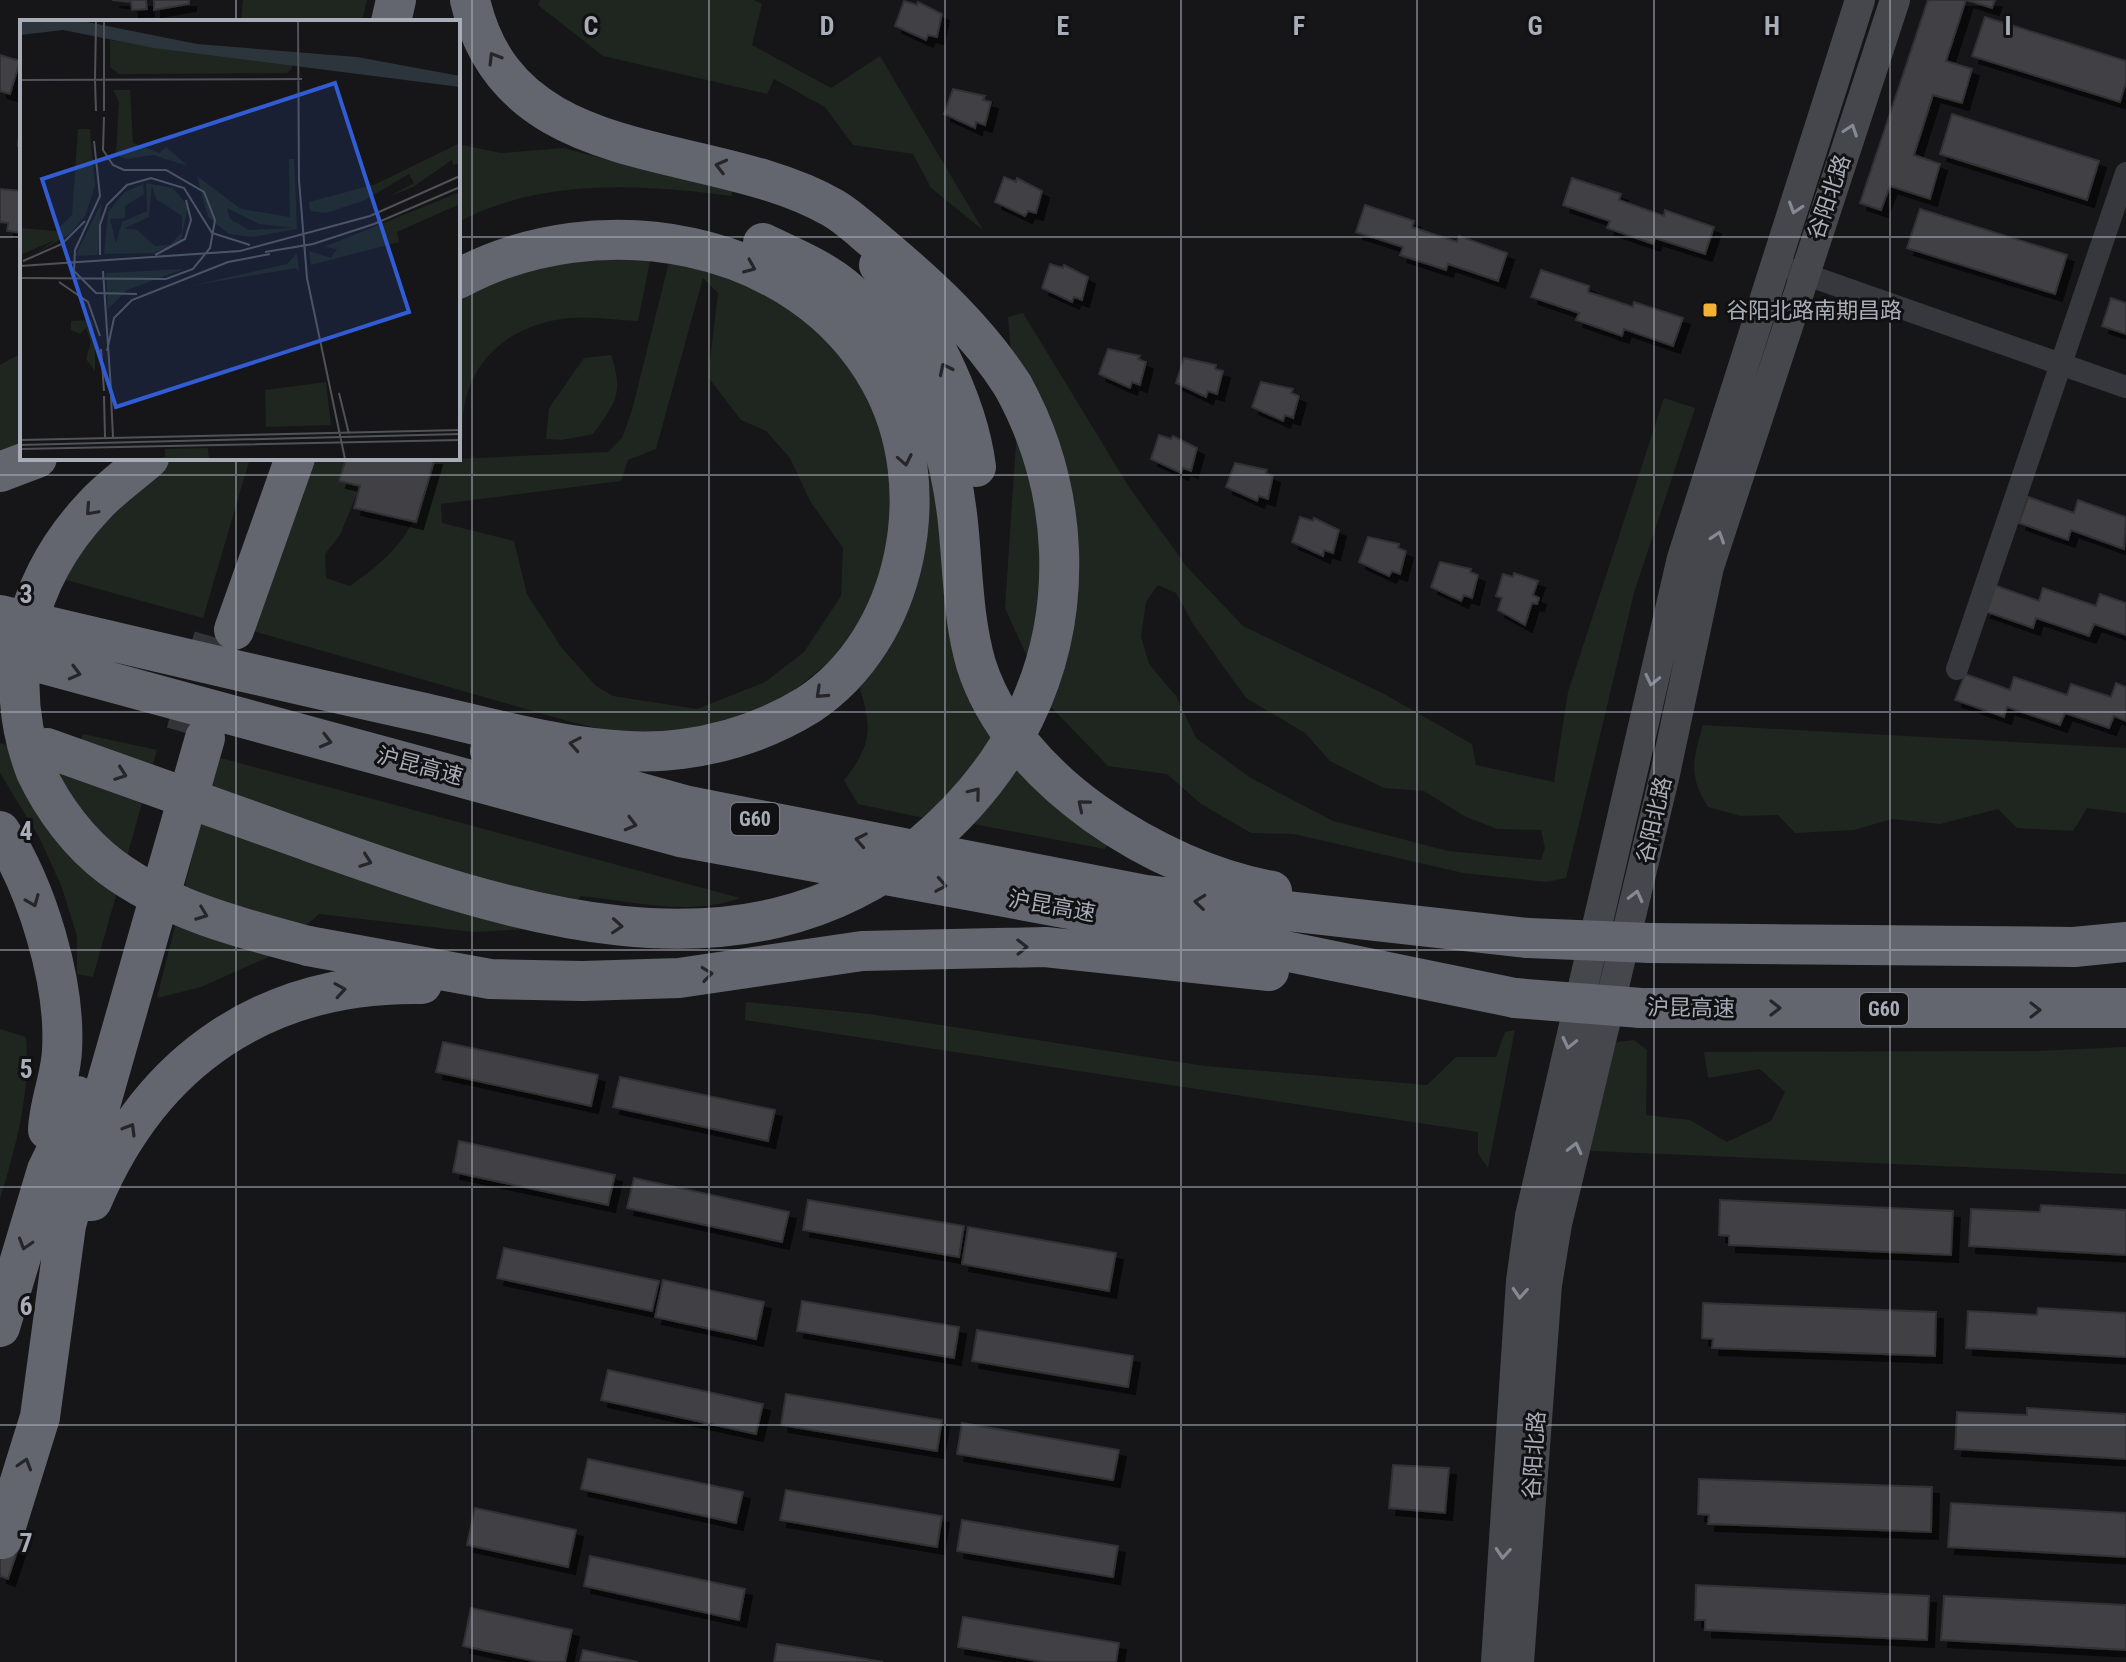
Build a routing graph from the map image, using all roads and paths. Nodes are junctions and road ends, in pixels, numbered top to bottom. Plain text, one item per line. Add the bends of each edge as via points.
1 (396, 0) edge
2 (408, 0) edge
3 (470, 0) edge
4 (1860, 0) edge
5 (1895, 0) edge
6 (391, 20) edge
7 (405, 20) edge
8 (2126, 173) edge
9 (795, 191) junction
10 (460, 254) edge
11 (1790, 269) junction
12 (460, 278) edge
13 (2061, 364) junction
14 (2126, 387) edge
15 (32, 460) edge
16 (147, 460) edge
17 (268, 460) edge
18 (294, 460) edge
19 (0, 472) edge
20 (968, 609) junction
21 (0, 616) edge
22 (0, 652) edge
23 (1957, 669) dead end
24 (0, 731) edge
25 (0, 831) edge
26 (1529, 930) junction
27 (2126, 942) edge
28 (490, 979) junction
29 (1515, 998) junction
30 (2126, 1008) edge
31 (47, 1170) junction
32 (58, 1274) junction
33 (0, 1327) edge
34 (2, 1539) edge
35 (1496, 1662) edge
36 (1519, 1662) edge

1 - 6 highway
2 - 7 highway
9 -> 3 highway via 721,166 601,138 560,121 524,97 494,62
4 -> 11 main road, 谷阳北路
11 -> 5 main road, 谷阳北路
8 - 13 street
20 -> 9 highway via 976,564 976,478 962,403 938,353 882,268
24 -> 9 highway, bridge via 419,880 566,919 643,928 759,922 835,899 901,862 957,815 1016,734 1043,672 1060,576 1056,505 1037,437 1013,386 983,343 927,286 833,208
10 - 20 highway via 543,225 616,217 676,220 763,243 842,287 912,366 935,412 949,465
11 - 13 street
11 -> 35 main road, 谷阳北路 via 1670,604 1530,1216 1521,1281
36 -> 11 main road, 谷阳北路 via 1547,1285 1557,1224 1665,774 1697,612
12 -> 21 highway via 507,257 572,243 672,243 752,267 788,286 823,311 853,344 880,382 897,423 911,511 905,553 874,634 846,671 811,703 771,726 728,741 632,752 476,725
13 - 14 street
13 - 23 street
15 - 19 highway
16 -> 28 highway, bridge via 94,505 64,541 27,611 14,674 16,710 26,752 47,794 74,832 110,866 177,905 308,946
17 - 18 highway via 226,628
26 -> 20 highway via 1261,889 1204,870 1096,816 1045,772 1004,721 976,664
26 -> 21 highway, 沪昆高速 / G60 via 1145,895 688,806
22 -> 29 highway, 沪昆高速 / G60 via 680,837
25 -> 31 highway via 38,911 56,979 62,1050 48,1125
26 - 27 highway, 沪昆高速 / G60, bridge via 1651,938 2074,947
28 -> 29 highway via 679,978 862,951 1045,947
32 -> 28 highway via 104,1172 137,1118 176,1073 224,1033 277,1007 335,989
29 -> 30 highway, 沪昆高速 / G60, bridge via 1641,1008
31 - 32 highway via 67,1129 195,736 66,1225
31 -> 33 highway
34 -> 32 highway via 40,1417

